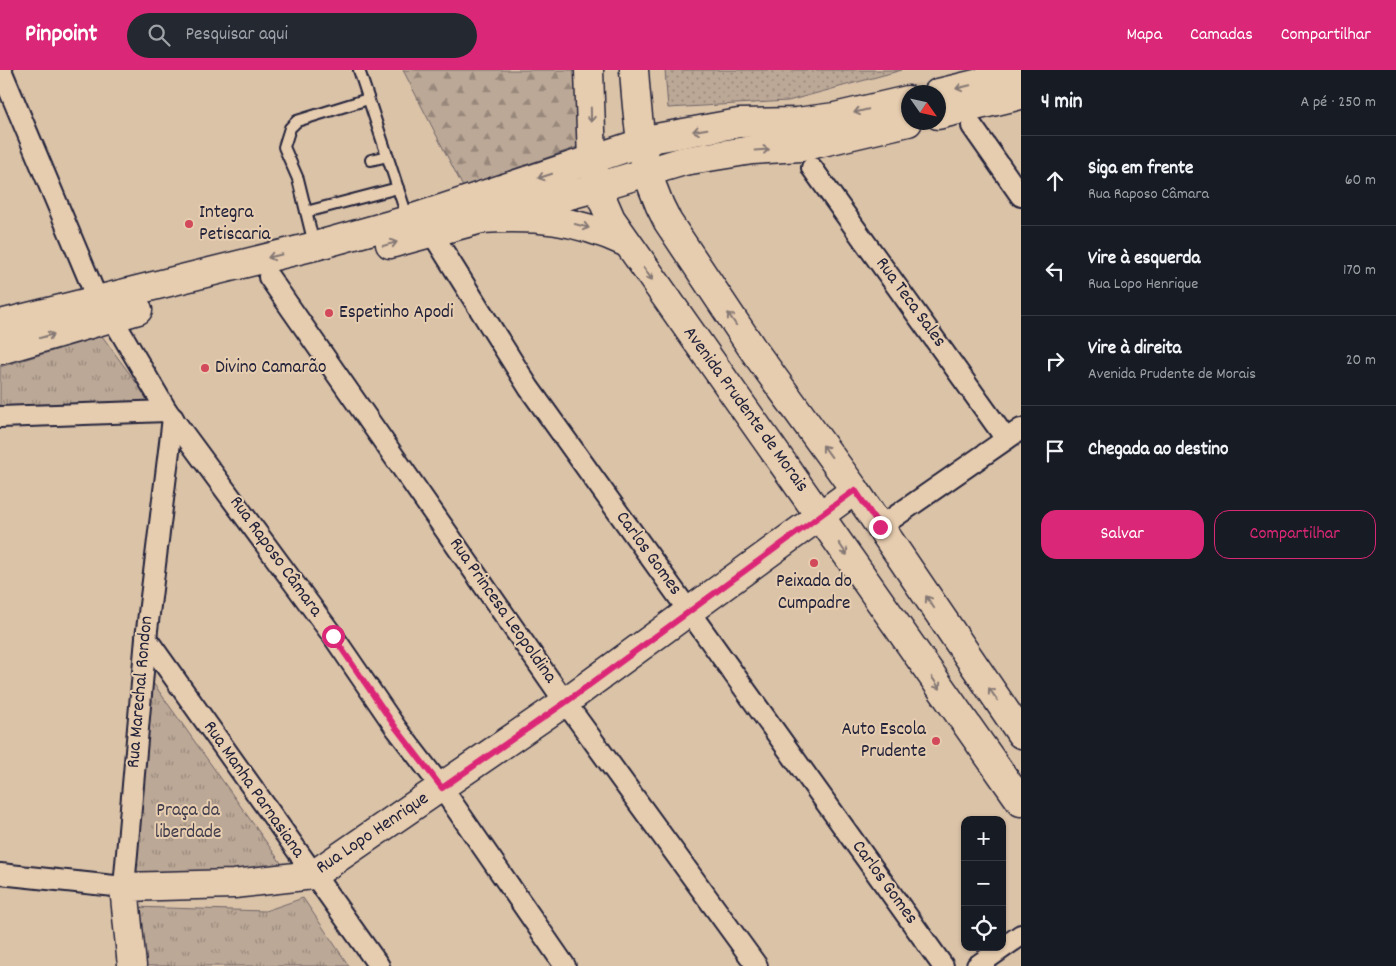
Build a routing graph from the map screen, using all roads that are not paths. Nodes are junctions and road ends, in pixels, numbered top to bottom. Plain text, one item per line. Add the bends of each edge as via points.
1 (1, 70) edge
2 (358, 70) edge
3 (590, 70) edge
4 (634, 70) edge
5 (1021, 73) edge
6 (946, 91) edge
7 (1021, 95) edge
8 (368, 99) junction
9 (901, 102) edge
10 (946, 113) edge
11 (901, 124) edge
12 (972, 126) dead end
13 (640, 144) junction
14 (388, 156) junction
15 (371, 160) dead end
16 (592, 160) junction
17 (812, 168) dead end
18 (646, 172) junction
19 (597, 187) junction
20 (398, 188) junction
21 (1021, 196) edge
22 (306, 212) junction
23 (481, 219) junction
24 (408, 220) junction
25 (432, 233) junction
26 (625, 242) junction
27 (315, 246) junction
28 (270, 277) junction
29 (105, 309) junction
30 (0, 324) edge
31 (0, 350) edge
32 (170, 414) junction
33 (0, 417) edge
34 (0, 426) edge
35 (1014, 434) edge
36 (855, 490) junction
37 (820, 515) junction
38 (880, 527) junction
39 (690, 612) junction
40 (146, 638) junction
41 (566, 702) junction
42 (1021, 734) edge
43 (442, 788) junction
44 (1021, 802) edge
45 (0, 874) edge
46 (313, 874) junction
47 (124, 887) junction
48 (1021, 935) edge
49 (132, 966) edge
50 (379, 966) edge
51 (565, 966) edge
52 (757, 966) edge
53 (943, 966) edge
54 (977, 966) edge

1 - 29 street, Rua Raposo Câmara
2 - 8 lane
3 -> 16 main road, Avenida Prudente de Morais
4 - 13 main road
5 -> 6 main road
7 - 10 main road
8 - 14 lane
8 - 22 lane via 297,121 290,128 284,147 301,178
9 -> 13 main road via 835,117 797,122 739,123 656,138
18 -> 11 main road via 713,155 801,147
12 - 21 street
13 - 16 main road
13 - 18 main road
14 - 15 lane
14 - 20 lane
16 - 19 main road, Avenida Prudente de Morais
16 -> 24 main road
17 - 35 street, Rua Teca Sales
18 - 19 main road
36 -> 18 main road via 752,348 668,222 656,201
19 - 23 main road
19 - 26 main road, Avenida Prudente de Morais via 610,219
20 - 22 lane
20 - 24 lane
22 - 27 lane
23 - 25 main road
23 -> 26 main road via 527,217 553,220
24 - 27 main road
28 -> 25 main road
25 - 39 street, Carlos Gomes via 529,388
26 -> 37 main road, Avenida Prudente de Morais
27 -> 29 main road
28 - 29 main road
28 - 41 street, Rua Princesa Leopoldina
29 - 30 main road
31 -> 29 main road
29 - 32 street, Rua Raposo Câmara
32 - 33 street
32 - 40 street, Rua Marechal Rondon
32 - 43 street, Rua Raposo Câmara
33 - 34 street
35 - 38 street
36 - 37 main road, Rua Lopo Henrique
36 - 38 main road
37 - 39 main road, Rua Lopo Henrique
37 -> 44 main road, Avenida Prudente de Morais
42 -> 38 main road
39 - 41 main road, Rua Lopo Henrique
39 - 53 street, Carlos Gomes
40 - 46 street, Rua Manha Parnasiana
40 - 47 street, Rua Marechal Rondon
41 - 43 main road, Rua Lopo Henrique
41 - 52 street, Rua Princesa Leopoldina
43 - 46 main road, Rua Lopo Henrique
43 - 51 street, Rua Raposo Câmara
45 - 47 street
46 - 47 main road, Rua Lopo Henrique via 234,884
46 - 50 street, Rua Manha Parnasiana
47 - 49 main road, Rua Marechal Rondon
48 - 54 street

